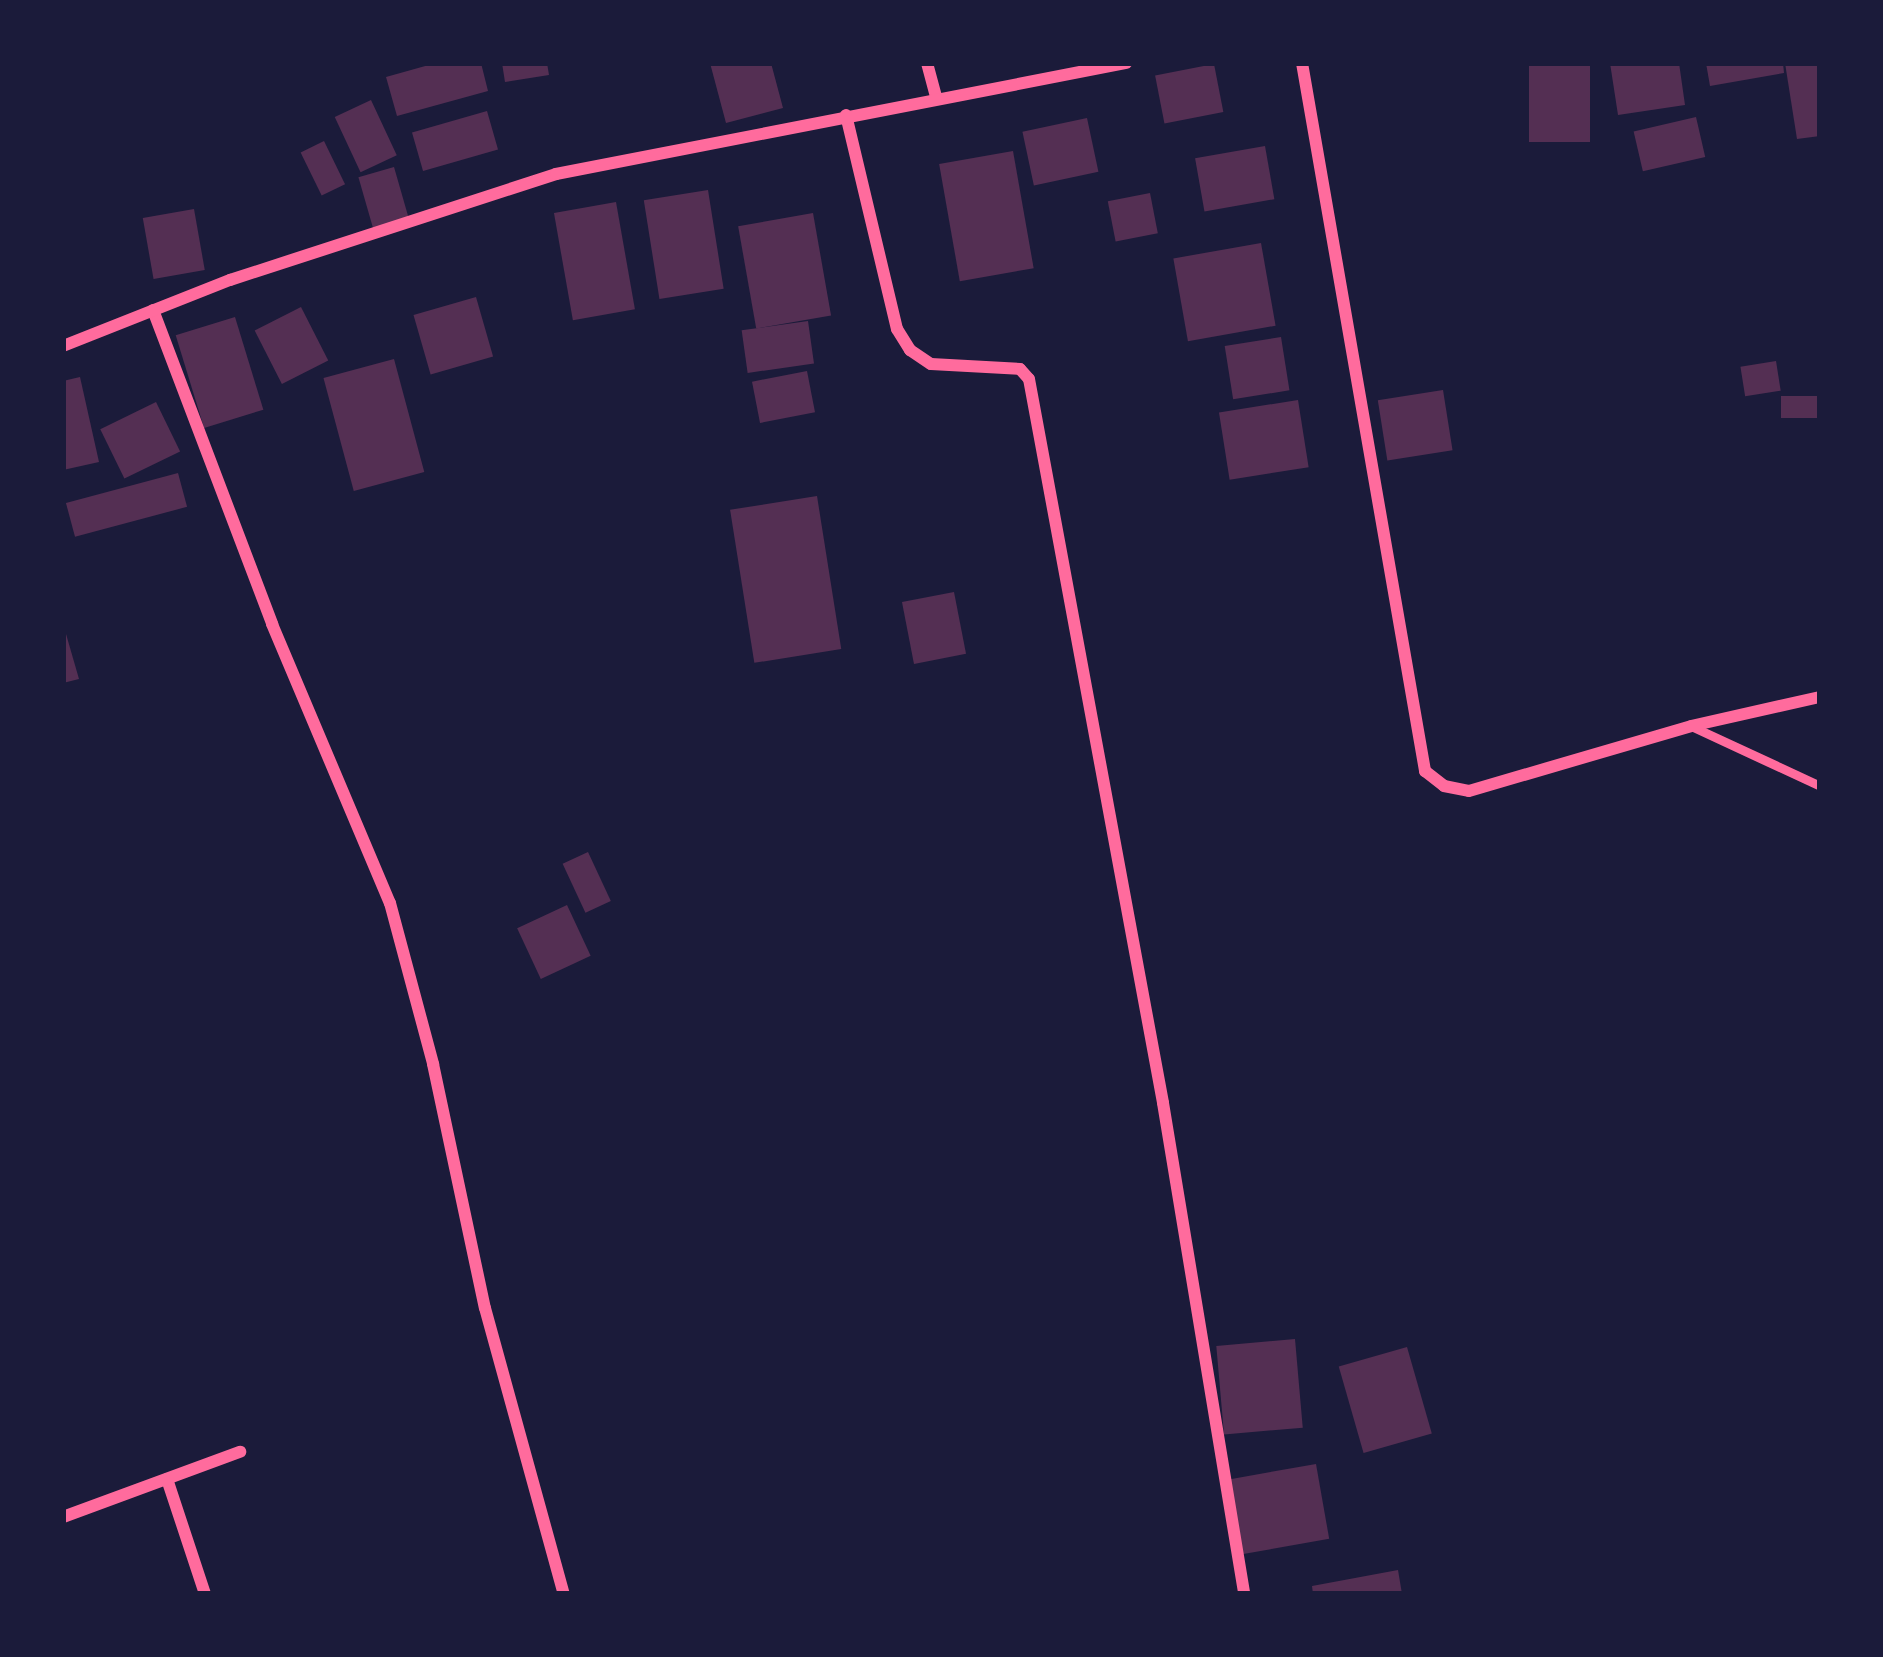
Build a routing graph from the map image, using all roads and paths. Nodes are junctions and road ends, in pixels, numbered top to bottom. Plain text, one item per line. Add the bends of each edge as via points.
1 (927, 63) edge
2 (1126, 63) edge
3 (1302, 63) edge
4 (936, 96) junction
5 (846, 116) junction
6 (153, 310) junction
7 (63, 346) edge
8 (1820, 697) edge
9 (1691, 727) junction
10 (1820, 787) edge
11 (240, 1452) dead end
12 (167, 1479) junction
13 (63, 1517) edge
14 (205, 1594) edge
15 (564, 1594) edge
16 (1244, 1594) edge

1 - 4 street
2 - 4 street
3 - 9 street via 1425,771 1444,786 1469,790
4 - 5 street
5 - 6 street via 556,174
5 - 16 street via 897,329 910,350 931,364 1020,369 1029,379
6 - 7 street
6 - 15 street via 256,585 390,903 484,1308
8 - 9 street
9 - 10 lane
11 - 12 street
12 - 13 street
12 - 14 street

